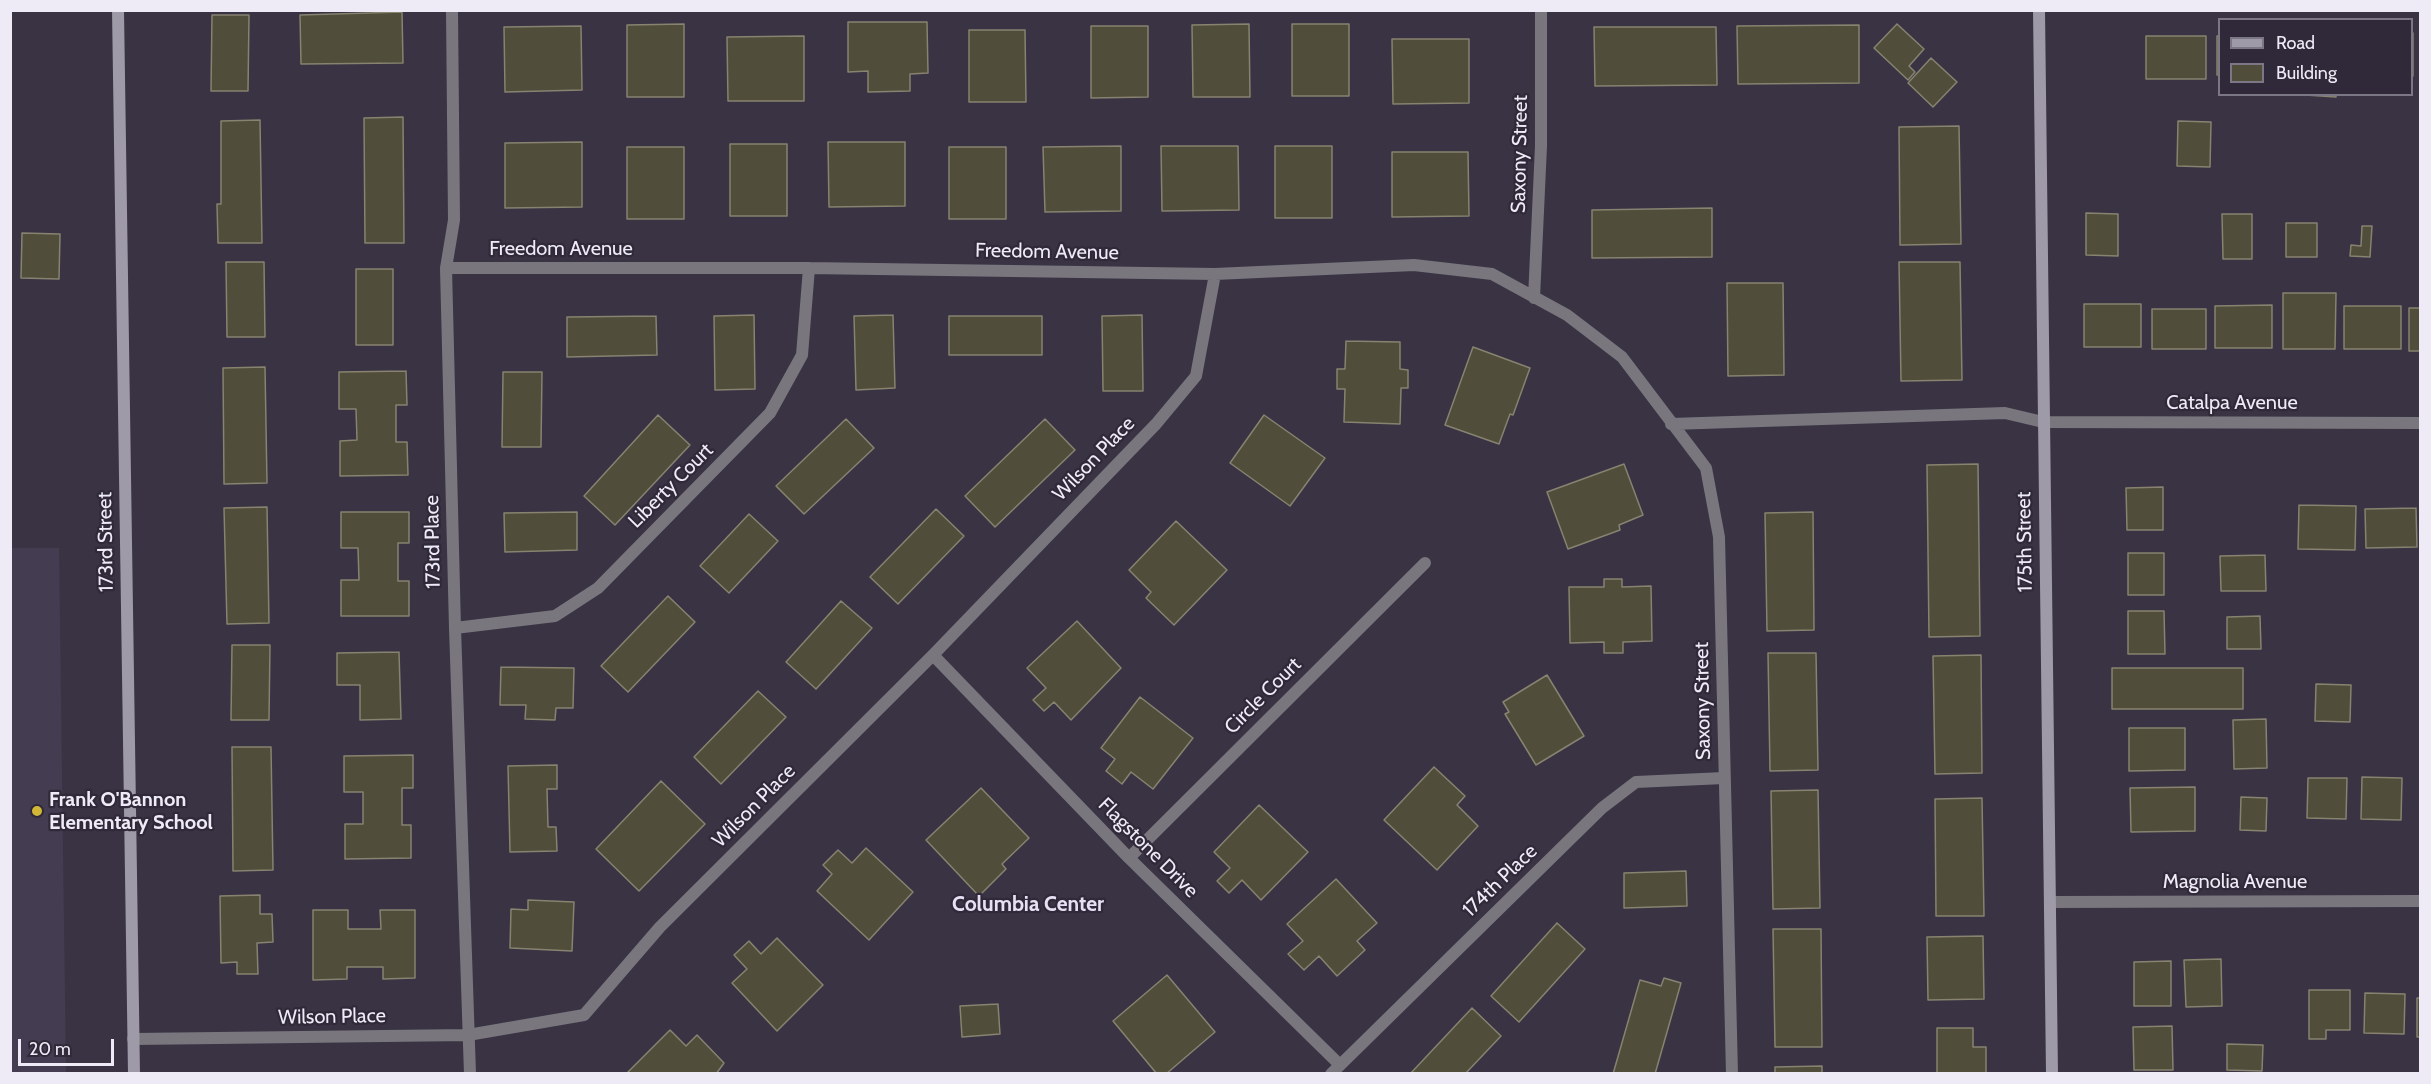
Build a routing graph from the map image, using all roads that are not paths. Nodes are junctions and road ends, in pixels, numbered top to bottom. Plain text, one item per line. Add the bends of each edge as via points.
1 (118, 10) edge
2 (452, 10) edge
3 (1541, 10) edge
4 (2039, 10) edge
5 (446, 268) junction
6 (808, 268) junction
7 (1215, 274) junction
8 (1534, 298) junction
9 (1622, 357) joint
10 (2043, 423) junction
11 (2421, 423) edge
12 (1671, 424) junction
13 (1425, 563) dead end
14 (455, 628) junction
15 (933, 655) junction
16 (1724, 778) junction
17 (1129, 858) junction
18 (2421, 901) edge
19 (2050, 902) junction
20 (468, 1035) junction
21 (133, 1039) junction
22 (1336, 1069) edge
23 (134, 1074) edge
24 (470, 1074) edge
25 (1732, 1074) edge
26 (2052, 1074) edge

1 - 21 street, 173rd Street
2 - 5 street, 173rd Place via 454,220
3 - 8 street, Saxony Street via 1541,146
4 - 10 street, 175th Street
5 - 6 street, Freedom Avenue
5 - 14 street, 173rd Place
6 - 7 street, Freedom Avenue
6 - 14 street, Liberty Court via 802,355 770,413 598,588 555,616
7 - 8 street, Freedom Avenue via 1414,265 1492,274
7 - 15 street, Wilson Place via 1196,376 1156,424
8 - 9 street, Freedom Avenue via 1567,315
9 - 12 street, Saxony Street
10 - 11 street, Catalpa Avenue
10 - 12 street, Catalpa Avenue via 2005,413
10 - 19 street, 175th Street
12 - 16 street, Saxony Street via 1706,468 1719,537
13 - 17 street, Circle Court
14 - 20 street, 173rd Place
15 - 17 street, Flagstone Drive
15 - 20 street, Wilson Place via 660,927 584,1015
16 - 22 street, 174th Place via 1636,782 1602,808
16 - 25 street, Saxony Street
17 - 22 street, Flagstone Drive
18 - 19 street, Magnolia Avenue
19 - 26 street, 175th Street
20 - 21 street, Wilson Place
20 - 24 street, 173rd Place
21 - 23 street, 173rd Street

